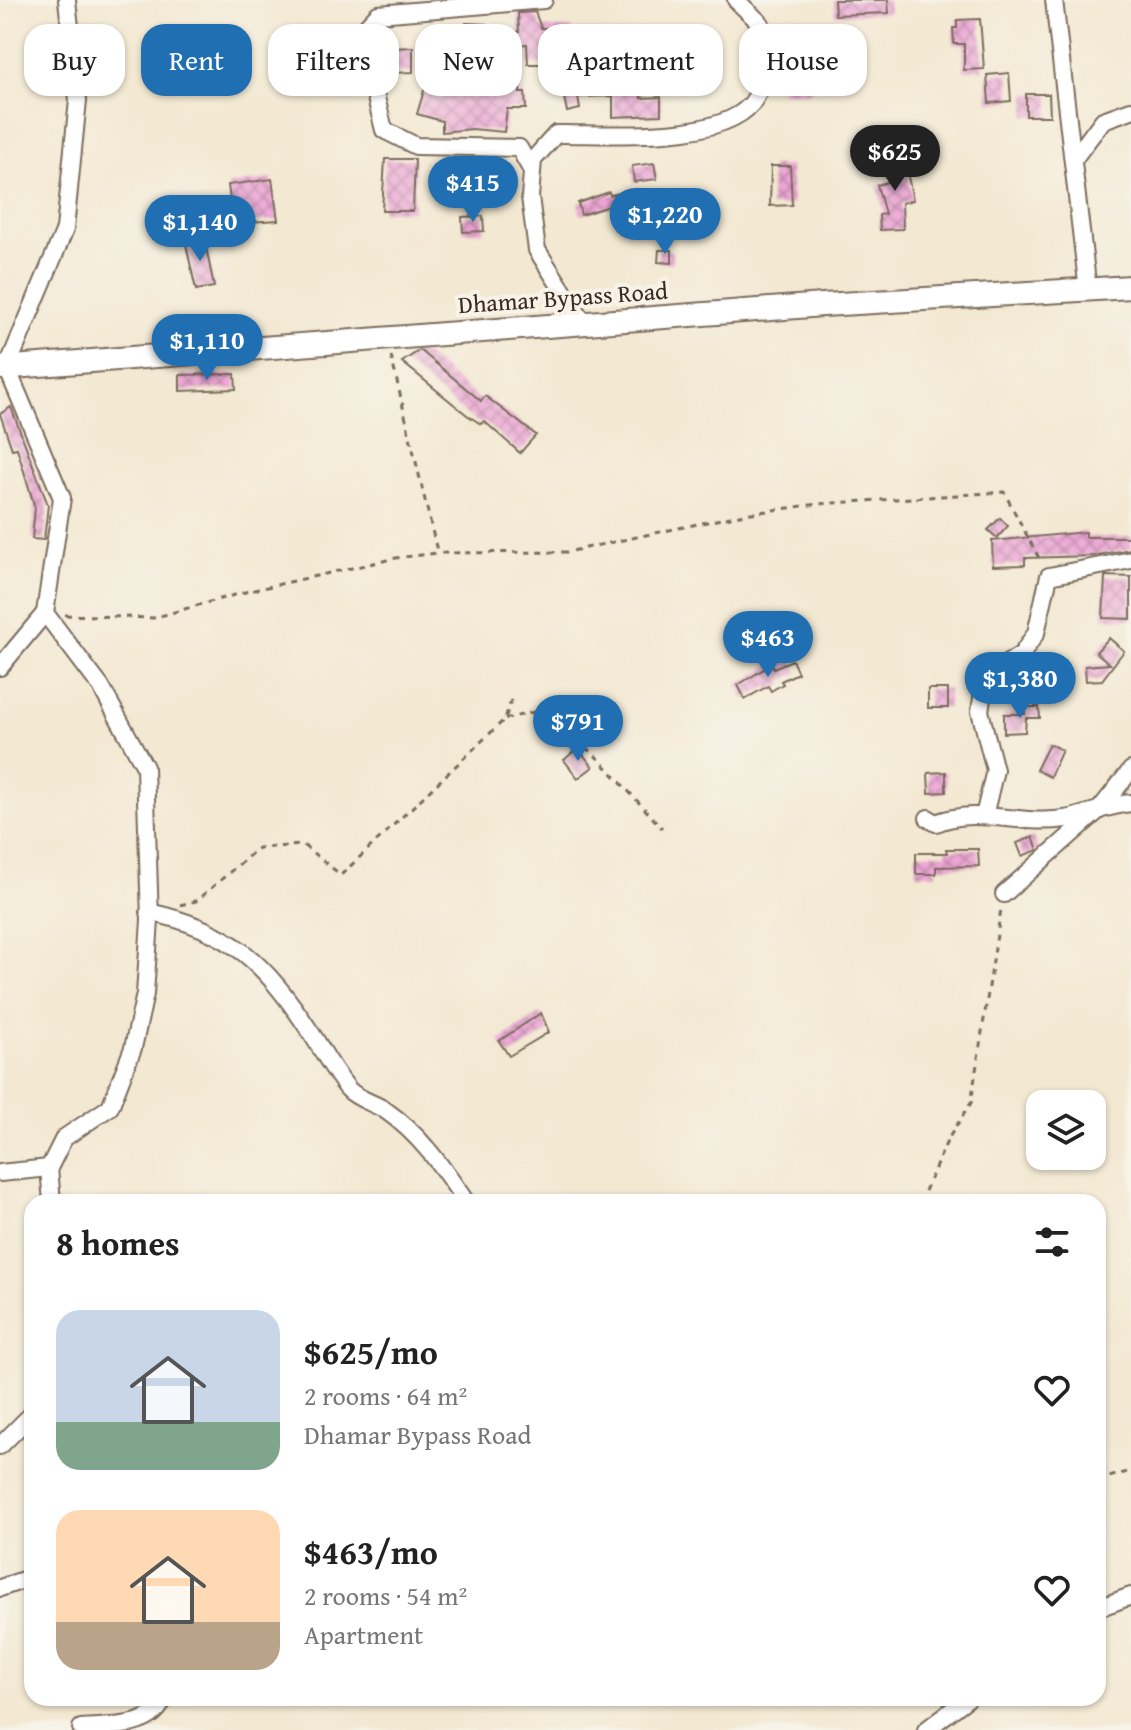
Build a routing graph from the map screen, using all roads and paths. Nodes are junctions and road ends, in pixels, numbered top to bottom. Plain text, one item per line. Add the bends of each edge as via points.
1 (67, 0) edge
2 (544, 0) edge
3 (736, 0) edge
4 (1054, 0) edge
5 (1131, 110) edge
6 (1073, 160) junction
7 (532, 171) junction
8 (1131, 287) edge
9 (1088, 291) junction
10 (583, 322) junction
11 (387, 337) junction
12 (4, 368) edge
13 (437, 553) junction
14 (1131, 560) edge
15 (1049, 576) junction
16 (45, 613) junction
17 (0, 667) edge
18 (512, 697) dead end
19 (505, 719) junction
20 (1131, 770) edge
21 (1131, 803) edge
22 (1100, 809) junction
23 (984, 816) junction
24 (928, 818) dead end
25 (662, 828) dead end
26 (1004, 894) joint
27 (180, 905) dead end
28 (149, 912) junction
29 (49, 1168) junction
30 (0, 1173) edge
31 (51, 1194) edge
32 (461, 1194) edge
33 (924, 1194) edge
34 (24, 1422) edge
35 (0, 1446) edge
36 (1131, 1471) edge
37 (1106, 1478) edge
38 (24, 1580) edge
39 (0, 1588) edge
40 (1131, 1596) edge
41 (1106, 1605) edge
42 (161, 1706) edge
43 (958, 1706) edge
44 (143, 1727) edge
45 (81, 1728) dead end
46 (926, 1730) edge

1 - 12 street via 78,100 65,229
2 - 7 street via 378,14 360,33 384,130 416,146 519,148
3 - 7 street via 761,24 763,57 756,97 735,117 704,128 661,133 556,134 533,160
4 - 6 street
5 - 6 street via 1103,120
6 - 9 street
7 - 10 street via 537,250
8 - 9 main road, Dhamar Bypass Road
9 - 10 main road, Dhamar Bypass Road
10 - 11 main road, Dhamar Bypass Road
11 - 12 main road, Dhamar Bypass Road
11 - 13 path
12 - 16 street via 62,498
13 - 15 path via 567,552 744,514 1004,492
13 - 16 path via 320,575 153,618
14 - 15 street
15 - 23 street via 1036,633 1022,654 984,685 980,711 995,770
16 - 17 street
16 - 28 street via 101,687 145,767
18 - 19 path
19 - 25 path via 542,710 600,760
19 - 27 path via 341,875 303,845 258,848 196,901
20 - 22 street
21 - 22 street
22 - 23 street via 1064,819
22 - 26 street
23 - 24 street via 949,817 936,823
26 - 33 path via 971,1103
28 - 29 street via 145,994 122,1077 110,1107 64,1138
28 - 32 street via 192,921 224,936 264,972 350,1092 386,1111 433,1152
29 - 30 street
29 - 31 street
34 - 35 street
36 - 37 path
38 - 39 street
40 - 41 street
42 - 44 street
43 - 46 street
44 - 45 street

